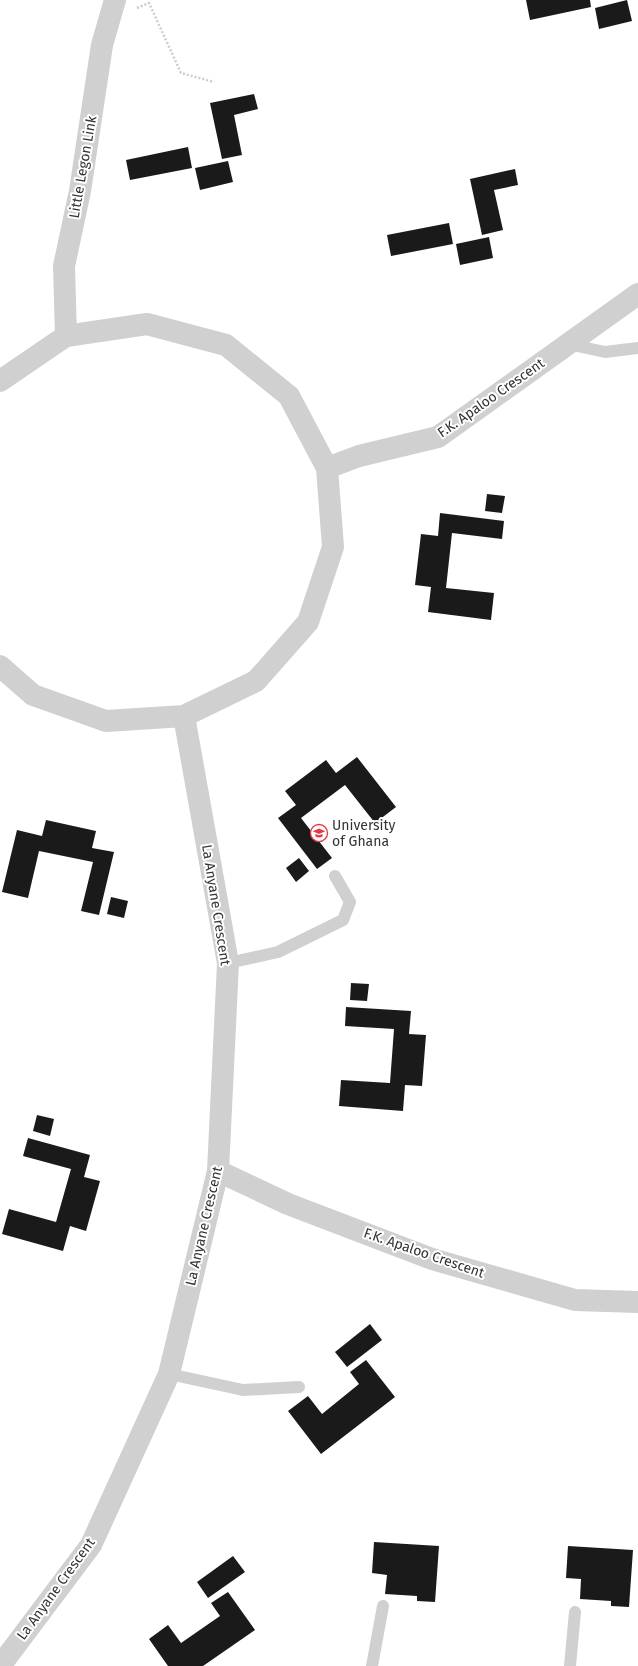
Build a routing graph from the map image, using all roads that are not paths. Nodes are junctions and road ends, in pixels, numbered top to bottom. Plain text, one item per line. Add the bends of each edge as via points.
1 (113, 9) edge
2 (638, 294) edge
3 (66, 336) junction
4 (568, 344) junction
5 (638, 348) edge
6 (0, 382) edge
7 (327, 468) junction
8 (0, 666) edge
9 (184, 716) junction
10 (335, 876) dead end
11 (228, 963) junction
12 (218, 1171) junction
13 (638, 1302) edge
14 (169, 1374) junction
15 (299, 1387) dead end
16 (383, 1606) dead end
17 (575, 1612) dead end
18 (0, 1666) edge
19 (372, 1666) edge
20 (570, 1666) edge

1 - 3 street, Little Legon Link via 102,45 80,191 64,266
2 - 4 street, F.K. Apaloo Crescent
3 - 6 street
3 - 7 street via 147,324 226,345 289,396
4 - 5 lane via 605,352
4 - 7 street, F.K. Apaloo Crescent via 438,436 359,456
7 - 9 street via 333,546 308,622 256,681
8 - 9 street via 33,696 106,721
9 - 11 street, La Anyane Crescent
10 - 11 lane via 350,902 343,920 278,952
11 - 12 street, La Anyane Crescent
12 - 13 street, F.K. Apaloo Crescent via 288,1204 432,1259 576,1300
12 - 14 street, La Anyane Crescent
14 - 15 lane via 243,1390
14 - 18 street, La Anyane Crescent via 91,1545
16 - 19 lane
17 - 20 lane

